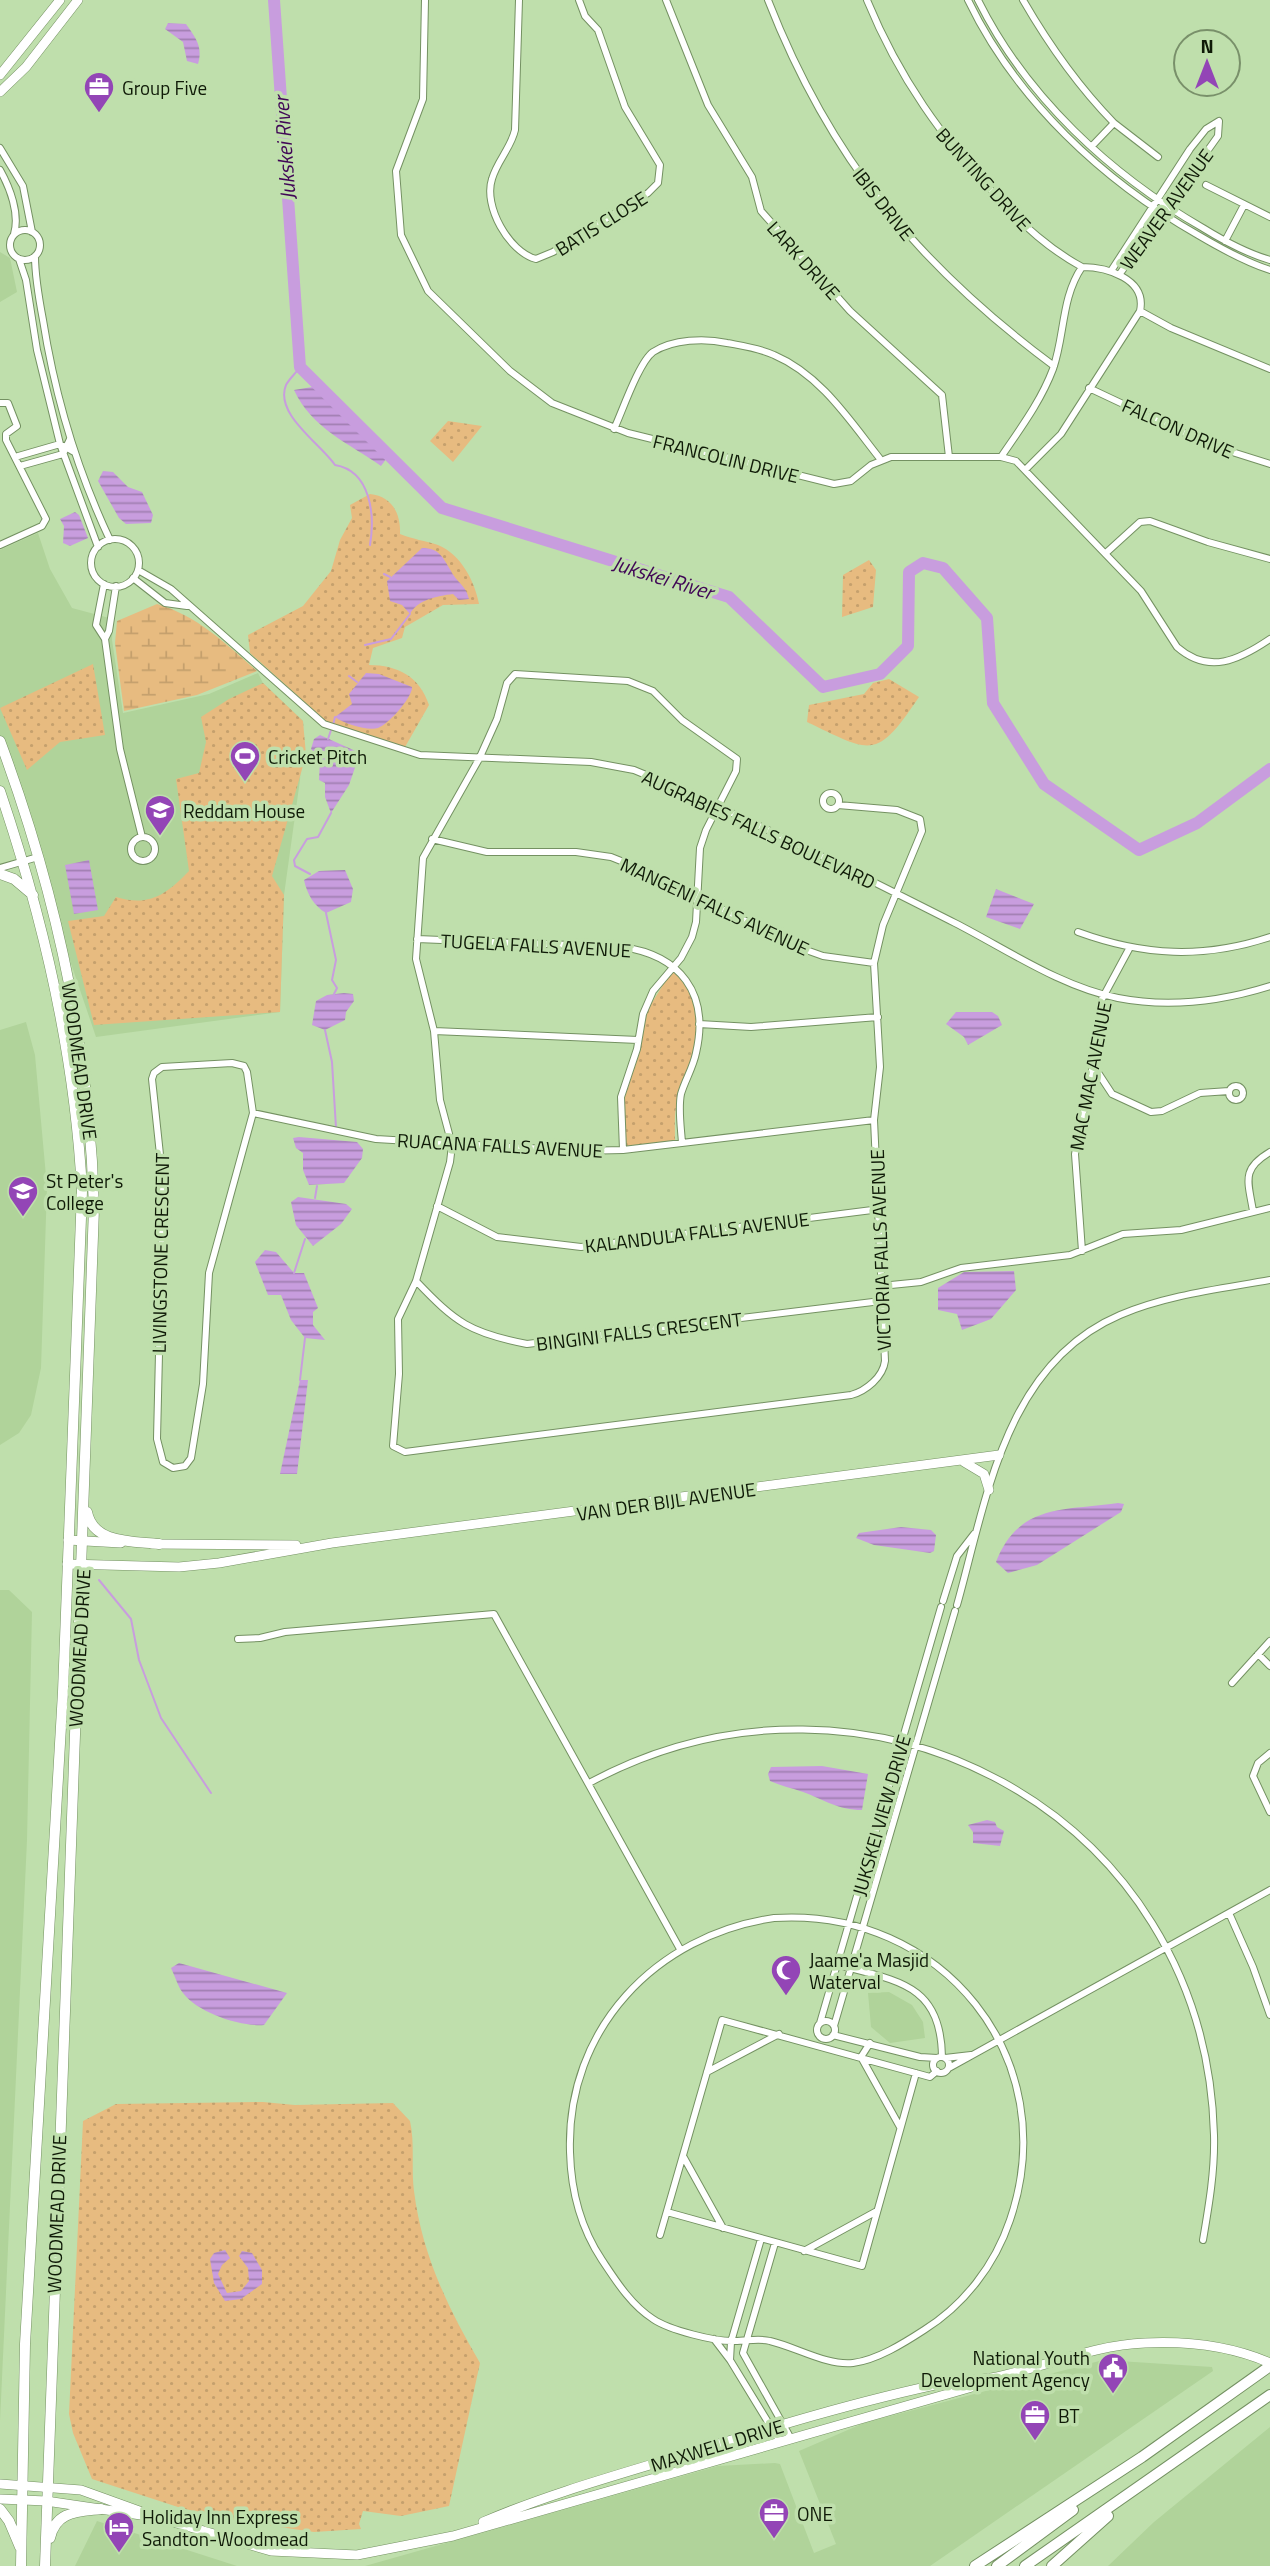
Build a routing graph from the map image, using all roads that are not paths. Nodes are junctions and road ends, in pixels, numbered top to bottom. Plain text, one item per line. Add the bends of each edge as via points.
1 (60, 0) edge
2 (78, 0) edge
3 (425, 0) edge
4 (519, 0) edge
5 (579, 0) edge
6 (666, 0) edge
7 (768, 0) edge
8 (867, 0) edge
9 (968, 0) edge
10 (978, 0) edge
11 (1023, 0) edge
12 (1006, 46) junction
13 (997, 50) junction
14 (0, 75) edge
15 (0, 92) edge
16 (1065, 120) junction
17 (1114, 123) junction
18 (1059, 127) junction
19 (1092, 146) junction
20 (0, 148) edge
21 (1158, 157) dead end
22 (0, 170) edge
23 (1206, 185) dead end
24 (1156, 205) junction
25 (1244, 205) junction
26 (1167, 207) junction
27 (1161, 215) junction
28 (1270, 217) edge
29 (32, 232) junction
30 (14, 234) junction
31 (1225, 241) junction
32 (36, 256) junction
33 (19, 258) junction
34 (1266, 259) edge
35 (1258, 266) junction
36 (1082, 267) junction
37 (1270, 270) edge
38 (1111, 271) junction
39 (1119, 275) junction
40 (1140, 311) junction
41 (1054, 366) junction
42 (1270, 369) edge
43 (1089, 388) junction
44 (0, 403) edge
45 (614, 429) junction
46 (70, 439) junction
47 (62, 449) junction
48 (74, 452) junction
49 (15, 457) junction
50 (949, 457) junction
51 (1001, 457) junction
52 (880, 460) junction
53 (1270, 464) edge
54 (20, 466) junction
55 (1026, 469) junction
56 (110, 540) junction
57 (0, 545) edge
58 (98, 547) junction
59 (1107, 552) junction
60 (1270, 559) edge
61 (138, 569) junction
62 (133, 578) junction
63 (103, 584) junction
64 (116, 586) junction
65 (187, 606) junction
66 (105, 639) junction
67 (1270, 639) edge
68 (0, 741) edge
69 (479, 759) junction
70 (0, 792) edge
71 (838, 805) dead end
72 (717, 808) junction
73 (142, 837) dead end
74 (432, 839) junction
75 (38, 857) junction
76 (23, 861) junction
77 (0, 868) edge
78 (0, 874) edge
79 (34, 895) junction
80 (898, 895) junction
81 (697, 897) junction
82 (1079, 932) dead end
83 (1270, 937) edge
84 (417, 939) junction
85 (1129, 949) junction
86 (874, 963) junction
87 (674, 965) junction
88 (1270, 986) edge
89 (1104, 994) junction
90 (878, 1017) junction
91 (699, 1024) junction
92 (434, 1031) junction
93 (638, 1040) junction
94 (1093, 1065) junction
95 (1230, 1091) dead end
96 (253, 1113) junction
97 (874, 1120) junction
98 (682, 1143) junction
99 (452, 1144) junction
100 (624, 1150) junction
101 (1270, 1152) edge
102 (437, 1206) junction
103 (1270, 1208) edge
104 (880, 1209) junction
105 (1253, 1211) junction
106 (1082, 1251) junction
107 (1270, 1280) edge
108 (416, 1281) junction
109 (881, 1286) junction
110 (881, 1301) junction
111 (999, 1455) junction
112 (961, 1461) junction
113 (989, 1490) junction
114 (85, 1498) junction
115 (975, 1533) junction
116 (68, 1540) junction
117 (83, 1541) junction
118 (332, 1543) junction
119 (159, 1544) junction
120 (67, 1564) junction
121 (83, 1565) junction
122 (951, 1571) junction
123 (965, 1576) junction
124 (939, 1616) junction
125 (953, 1620) junction
126 (238, 1639) dead end
127 (1270, 1642) edge
128 (1258, 1654) junction
129 (1270, 1666) edge
130 (1232, 1683) dead end
131 (903, 1740) junction
132 (917, 1744) junction
133 (1270, 1753) edge
134 (589, 1783) junction
135 (1270, 1812) edge
136 (1270, 1890) edge
137 (1229, 1913) junction
138 (850, 1923) junction
139 (864, 1927) junction
140 (1164, 1947) junction
141 (680, 1949) junction
142 (838, 1965) junction
143 (853, 1969) junction
144 (1270, 2015) edge
145 (820, 2023) junction
146 (833, 2032) junction
147 (779, 2034) junction
148 (819, 2035) junction
149 (999, 2039) junction
150 (870, 2043) junction
151 (816, 2045) junction
152 (828, 2048) junction
153 (973, 2055) junction
154 (861, 2057) junction
155 (939, 2062) junction
156 (949, 2068) junction
157 (706, 2072) junction
158 (916, 2073) junction
159 (901, 2127) junction
160 (682, 2156) junction
161 (877, 2211) junction
162 (667, 2212) junction
163 (723, 2228) junction
164 (660, 2235) dead end
165 (761, 2239) junction
166 (1203, 2240) dead end
167 (775, 2243) junction
168 (759, 2249) junction
169 (804, 2251) junction
170 (772, 2253) junction
171 (756, 2259) junction
172 (769, 2264) junction
173 (714, 2339) junction
174 (747, 2340) junction
175 (732, 2342) junction
176 (730, 2360) junction
177 (1270, 2364) edge
178 (988, 2378) junction
179 (1270, 2395) edge
180 (783, 2424) junction
181 (770, 2428) junction
182 (790, 2437) junction
183 (779, 2440) junction
184 (1142, 2457) junction
185 (1153, 2478) junction
186 (0, 2484) edge
187 (23, 2484) junction
188 (47, 2486) junction
189 (0, 2499) edge
190 (22, 2500) junction
191 (46, 2501) junction
192 (0, 2509) edge
193 (101, 2509) junction
194 (153, 2516) junction
195 (453, 2536) junction
196 (22, 2554) junction
197 (45, 2562) edge
198 (21, 2566) edge
199 (975, 2566) edge
200 (996, 2566) edge
201 (1025, 2566) edge
202 (1052, 2566) edge

1 - 14 main road
2 - 15 main road via 26,67
3 - 45 street, FRANCOLIN DRIVE via 422,106 396,171 401,235 425,286 517,376 552,403
4 - 5 street, BATIS CLOSE via 515,130 490,187 503,230 522,253 536,258 553,253 648,193 659,178 658,161 625,107 598,30 584,16
6 - 50 street, LARK DRIVE via 708,105 752,177 761,211 850,311 942,395
7 - 41 street, IBIS DRIVE via 819,113 893,221 959,290
8 - 36 street, BUNTING DRIVE via 915,96 964,163 1046,245
9 - 13 street
10 - 12 street
11 - 17 street via 1076,80
12 - 13 street
12 - 16 street via 1026,77
13 - 18 street
16 - 18 street
16 - 19 street
17 - 19 street
17 - 21 street
18 - 24 street via 1109,175
19 - 24 street
20 - 29 street via 23,186
22 - 30 street via 10,192
23 - 25 street
24 - 26 street
24 - 26 street, WEAVER AVENUE via 1206,129 1219,121 1219,130
24 - 27 street
24 - 38 street, WEAVER AVENUE
25 - 28 street
25 - 31 street
26 - 27 street, WEAVER AVENUE
26 - 31 street
27 - 35 street
27 - 39 street, WEAVER AVENUE
29 - 30 street
29 - 32 street via 40,241
30 - 33 street via 10,247
31 - 34 street
32 - 33 street
32 - 46 street via 46,339
33 - 47 street
34 - 35 street
35 - 37 street
36 - 38 street, WEAVER AVENUE
36 - 41 street via 1071,283
38 - 39 street, WEAVER AVENUE
39 - 40 street, WEAVER AVENUE via 1142,296
40 - 42 street
40 - 43 street
41 - 51 street via 1042,394
43 - 53 street, FALCON DRIVE via 1210,445
43 - 55 street via 1061,434
44 - 49 street via 10,404 17,422 5,436
45 - 52 street, FRANCOLIN DRIVE via 834,484 851,481
45 - 52 street via 654,352 683,342 716,341 762,350 787,361 836,402
46 - 47 street
46 - 48 street
47 - 48 street
47 - 49 street
47 - 54 street
47 - 58 street
48 - 56 street
49 - 54 street
50 - 51 street, FRANCOLIN DRIVE
50 - 52 street, FRANCOLIN DRIVE
51 - 55 street, FRANCOLIN DRIVE
54 - 57 street via 46,519 41,526
55 - 59 street, FRANCOLIN DRIVE
56 - 58 street
56 - 61 street via 129,544 136,551
58 - 63 street via 91,567
59 - 60 street via 1140,522 1150,521
59 - 67 street, FRANCOLIN DRIVE via 1141,591 1177,647 1192,658 1229,662
61 - 62 street
61 - 65 street, AUGRABIES FALLS BOULEVARD via 167,586
62 - 64 street
62 - 65 street, AUGRABIES FALLS BOULEVARD via 165,603
63 - 64 street
63 - 66 street via 95,623
64 - 66 street
65 - 69 street, AUGRABIES FALLS BOULEVARD via 324,724 420,755
66 - 73 street via 120,749
68 - 75 main road, WOODMEAD DRIVE
69 - 72 street, AUGRABIES FALLS BOULEVARD via 612,765 634,770
69 - 72 street via 513,675 628,681 653,691 681,720 737,759 736,771
69 - 74 street
70 - 76 main road, WOODMEAD DRIVE
71 - 80 street, VICTORIA FALLS AVENUE via 897,810 920,819 921,838
72 - 80 street, AUGRABIES FALLS BOULEVARD
72 - 81 street via 700,848
74 - 81 street, MANGENI FALLS AVENUE via 487,852 576,852 611,857
74 - 84 street via 423,858
75 - 76 street
75 - 114 main road, WOODMEAD DRIVE via 74,1000 90,1121 94,1221
76 - 77 street
76 - 79 main road, WOODMEAD DRIVE
78 - 79 main road
79 - 116 main road, WOODMEAD DRIVE via 62,1019 81,1165 82,1258
80 - 86 street, VICTORIA FALLS AVENUE via 883,925
80 - 89 street, AUGRABIES FALLS BOULEVARD
81 - 86 street, MANGENI FALLS AVENUE via 815,953
81 - 87 street via 692,937
82 - 85 street
83 - 85 street via 1197,951
84 - 87 street, TUGELA FALLS AVENUE via 622,947 647,951
84 - 92 street via 418,974
85 - 89 street, MAC MAC AVENUE
86 - 90 street, VICTORIA FALLS AVENUE
87 - 91 street via 692,991
87 - 93 street via 653,991
88 - 89 street, AUGRABIES FALLS BOULEVARD via 1188,1002 1143,1002
89 - 94 street, MAC MAC AVENUE
90 - 91 street via 762,1027
90 - 97 street, VICTORIA FALLS AVENUE via 880,1068
91 - 98 street via 696,1054 681,1096
92 - 93 street
92 - 99 street via 440,1100
93 - 100 street via 621,1097
94 - 95 street via 1112,1094 1151,1112 1199,1093
94 - 106 street, MAC MAC AVENUE via 1075,1154
96 - 96 street, LIVINGSTONE CRESCENT via 209,1273 203,1384 191,1458 185,1466 173,1468 163,1462 157,1439 163,1183 153,1073 162,1067 244,1066
96 - 99 street, RUACANA FALLS AVENUE via 376,1139
97 - 98 street, RUACANA FALLS AVENUE
97 - 104 street, VICTORIA FALLS AVENUE
98 - 100 street, RUACANA FALLS AVENUE
99 - 100 street, RUACANA FALLS AVENUE via 578,1152
99 - 102 street
101 - 105 street via 1250,1168
102 - 104 street, KALANDULA FALLS AVENUE via 497,1237 581,1247
102 - 108 street
103 - 105 street
104 - 109 street, VICTORIA FALLS AVENUE
105 - 106 street via 1181,1230 1123,1234
106 - 109 street via 961,1268 921,1282
107 - 111 street, JUKSKEI VIEW DRIVE via 1160,1301 1087,1332 1039,1378
108 - 110 street, BINGINI FALLS CRESCENT via 458,1322 474,1331 527,1344
108 - 110 street, VICTORIA FALLS AVENUE via 396,1329 399,1374 392,1444 405,1452 856,1394 868,1387 885,1365
109 - 110 street, VICTORIA FALLS AVENUE
111 - 112 main road, VAN DER BIJL AVENUE
111 - 113 street, JUKSKEI VIEW DRIVE
112 - 113 main road via 984,1474
112 - 118 main road, VAN DER BIJL AVENUE
113 - 115 street, JUKSKEI VIEW DRIVE
114 - 117 main road, WOODMEAD DRIVE
114 - 119 main road via 89,1520 102,1535
115 - 122 street, JUKSKEI VIEW DRIVE via 962,1547
115 - 123 street, JUKSKEI VIEW DRIVE
116 - 117 main road, VAN DER BIJL AVENUE
116 - 120 main road, WOODMEAD DRIVE
117 - 119 main road, VAN DER BIJL AVENUE
117 - 121 main road, WOODMEAD DRIVE
118 - 119 main road, VAN DER BIJL AVENUE
118 - 121 main road, VAN DER BIJL AVENUE via 195,1566
120 - 121 main road, VAN DER BIJL AVENUE
120 - 187 main road, WOODMEAD DRIVE via 26,2316
121 - 188 main road, WOODMEAD DRIVE
122 - 123 street
122 - 124 street, JUKSKEI VIEW DRIVE
123 - 125 street, JUKSKEI VIEW DRIVE
124 - 125 street
124 - 131 street, JUKSKEI VIEW DRIVE
125 - 132 street, JUKSKEI VIEW DRIVE
126 - 134 street via 494,1614
127 - 128 street
128 - 129 street
128 - 130 street
131 - 132 street
131 - 134 street via 800,1728 723,1734 648,1754
131 - 138 street, JUKSKEI VIEW DRIVE
132 - 139 street, JUKSKEI VIEW DRIVE
132 - 140 street via 1002,1781 1056,1817 1115,1875
133 - 135 street via 1258,1763 1254,1776
134 - 141 street
136 - 137 street
137 - 140 street
137 - 144 street
138 - 139 street
138 - 141 street via 792,1917 756,1920
138 - 142 street, JUKSKEI VIEW DRIVE
139 - 143 street, JUKSKEI VIEW DRIVE
139 - 149 street via 900,1941 940,1968 976,2005
140 - 149 street
140 - 166 street via 1195,2021 1210,2090 1212,2182
141 - 173 street via 631,1986 591,2046 576,2088 570,2161 585,2229 630,2299 663,2324
142 - 143 street
142 - 145 street, JUKSKEI VIEW DRIVE
143 - 146 street, JUKSKEI VIEW DRIVE
143 - 155 street via 922,1994 938,2019
145 - 146 street via 828,2021
145 - 148 street, JUKSKEI VIEW DRIVE
146 - 148 street
146 - 150 street
146 - 152 street, JUKSKEI VIEW DRIVE
147 - 151 street
147 - 157 street
147 - 157 street via 722,2020
148 - 151 street
149 - 153 street
149 - 174 street via 1020,2099 1022,2172 1003,2239 974,2285 936,2323 855,2363 769,2341
150 - 154 street
150 - 155 street
151 - 152 street
152 - 154 street
153 - 155 street
153 - 156 street
154 - 158 street
154 - 159 street
155 - 156 street
155 - 156 street via 943,2073
155 - 158 street via 930,2077
157 - 160 street
158 - 159 street
159 - 161 street
160 - 162 street
160 - 163 street
161 - 169 street
161 - 169 street via 862,2266
162 - 163 street
162 - 164 street
163 - 165 street
165 - 167 street
165 - 168 street
167 - 169 street
167 - 170 street
168 - 170 street
168 - 171 street
170 - 172 street
171 - 172 street
171 - 175 street
172 - 174 street
173 - 175 street
173 - 176 street
174 - 175 street
174 - 180 street via 743,2357
175 - 176 street
176 - 181 street
177 - 178 main road, MAXWELL DRIVE via 1215,2347 1143,2343 1100,2349
177 - 184 highway
178 - 180 main road, MAXWELL DRIVE via 946,2383
178 - 182 main road, MAXWELL DRIVE via 979,2385
179 - 185 highway
180 - 181 main road, MAXWELL DRIVE
180 - 182 street
181 - 183 street
181 - 195 main road, MAXWELL DRIVE via 517,2508
182 - 183 main road, MAXWELL DRIVE
183 - 195 main road, MAXWELL DRIVE
184 - 199 highway
184 - 200 highway
185 - 201 highway
185 - 202 highway
186 - 187 main road, MAXWELL DRIVE
187 - 188 main road, MAXWELL DRIVE
187 - 190 main road, WOODMEAD DRIVE
188 - 191 main road, WOODMEAD DRIVE
188 - 194 main road, MAXWELL DRIVE via 81,2490
189 - 190 main road, MAXWELL DRIVE
190 - 191 main road, MAXWELL DRIVE
190 - 196 main road, WOODMEAD DRIVE
191 - 193 main road, MAXWELL DRIVE
191 - 197 main road, WOODMEAD DRIVE
192 - 196 main road
193 - 194 main road, MAXWELL DRIVE
193 - 197 main road via 60,2518 51,2531
194 - 195 main road, MAXWELL DRIVE via 248,2545 301,2555 378,2553
196 - 198 main road, WOODMEAD DRIVE

